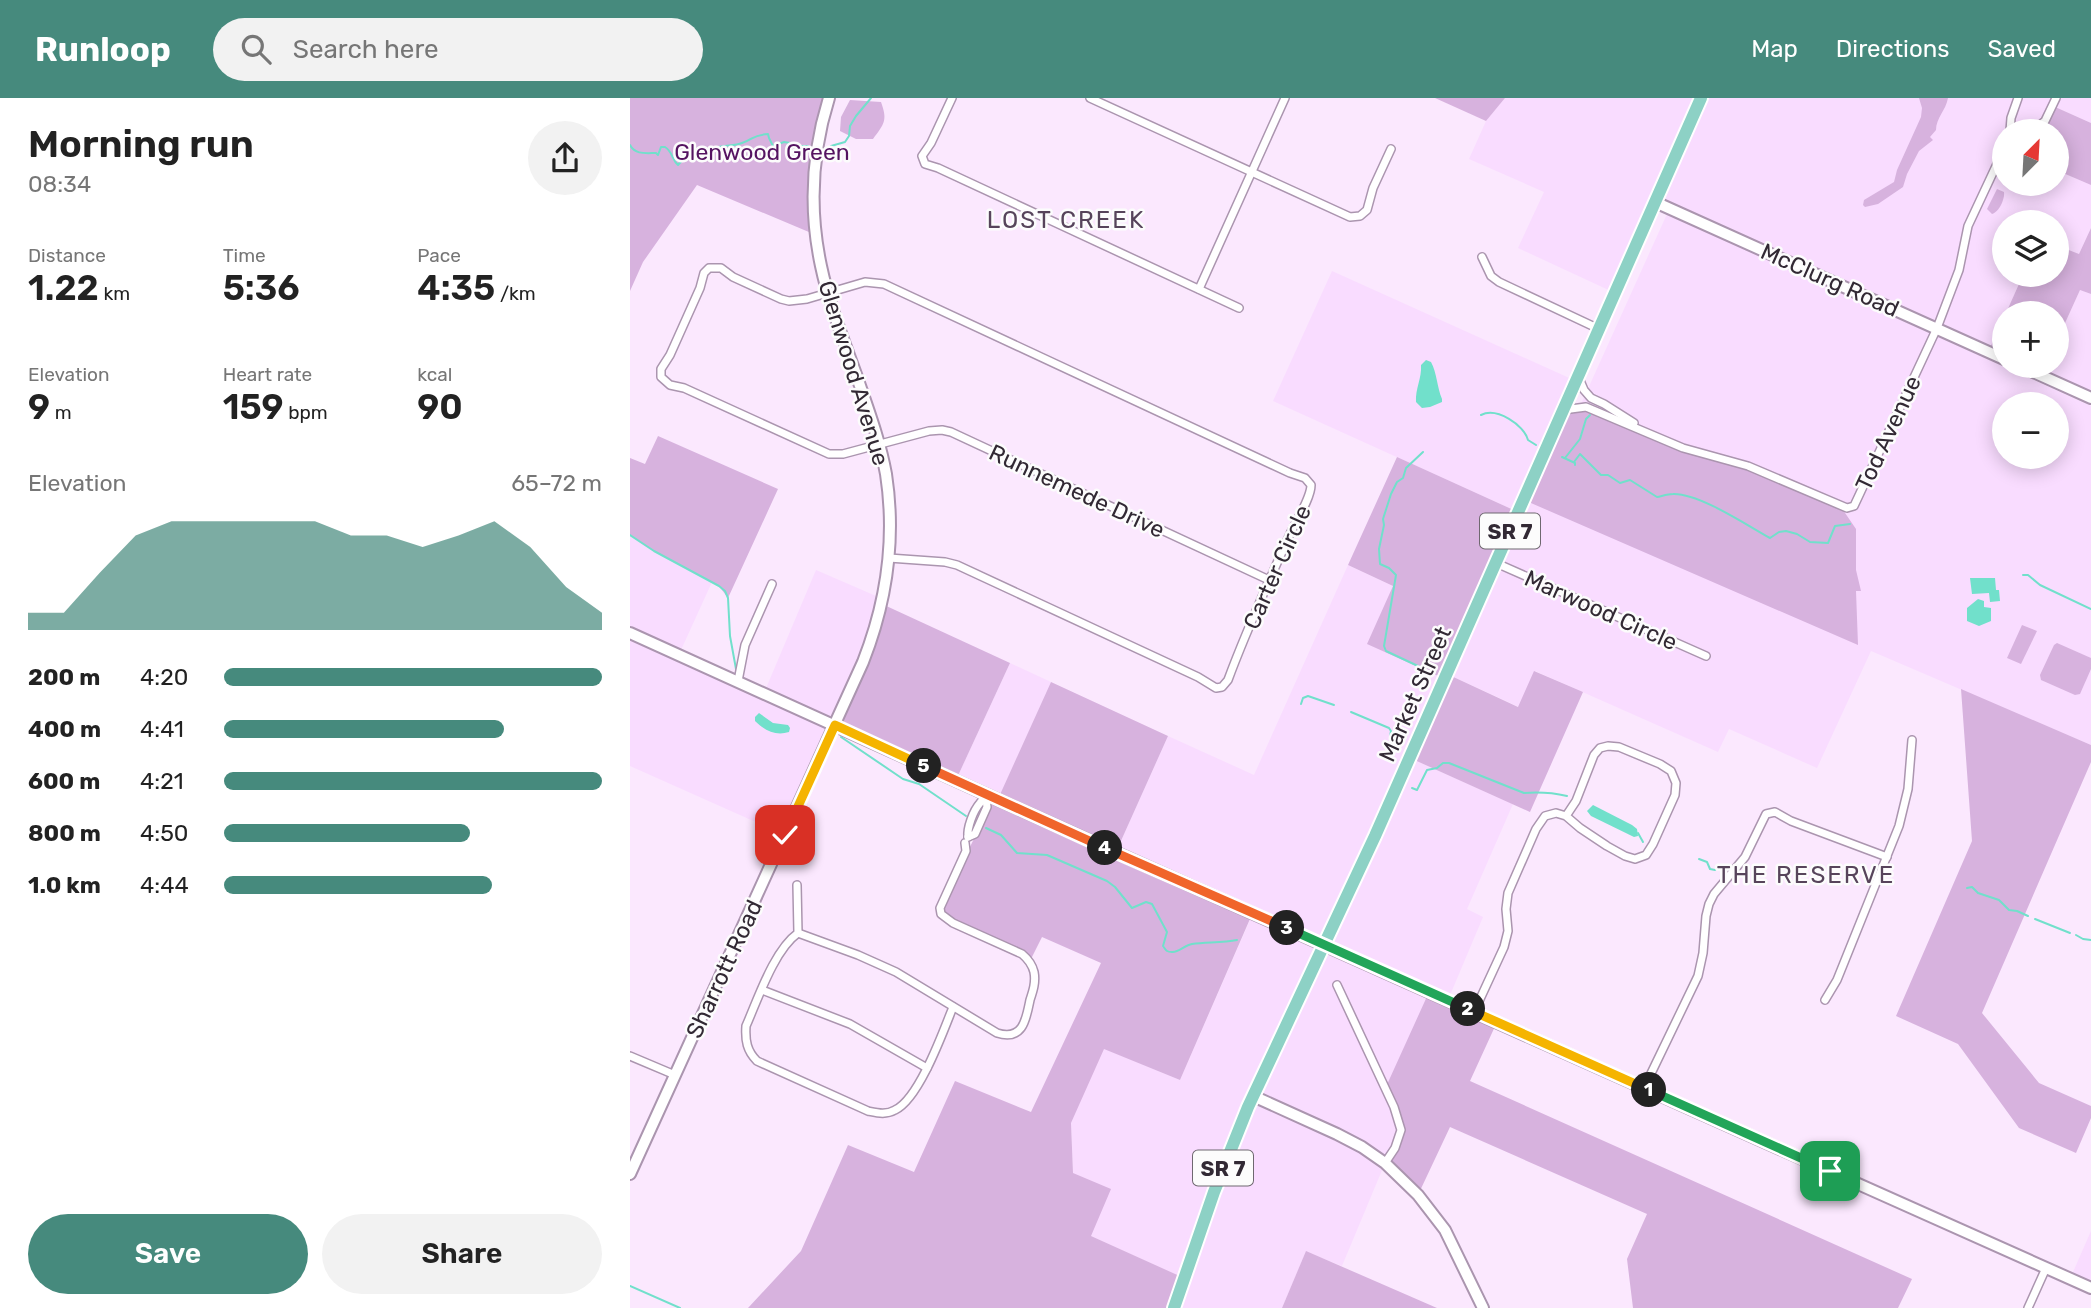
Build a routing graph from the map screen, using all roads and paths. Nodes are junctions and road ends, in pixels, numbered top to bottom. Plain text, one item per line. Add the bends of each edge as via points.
1 (829, 98) edge
2 (952, 98) edge
3 (1090, 98) edge
4 (1285, 98) edge
5 (1701, 98) edge
6 (2018, 98) edge
7 (2056, 98) edge
8 (2011, 119) edge
9 (2046, 119) edge
10 (1391, 149) dead end
11 (1252, 174) junction
12 (1992, 175) edge
13 (1656, 202) junction
14 (1482, 257) dead end
15 (1199, 289) junction
16 (828, 292) junction
17 (1239, 308) dead end
18 (1599, 328) junction
19 (1937, 328) junction
20 (1992, 353) edge
21 (1578, 376) junction
22 (2047, 378) edge
23 (2091, 398) edge
24 (1563, 410) junction
25 (1643, 430) junction
26 (879, 444) junction
27 (889, 558) junction
28 (1496, 563) junction
29 (1269, 580) junction
30 (772, 584) dead end
31 (630, 633) edge
32 (1706, 656) dead end
33 (738, 681) junction
34 (835, 725) junction
35 (1912, 740) dead end
36 (987, 797) junction
37 (1566, 816) junction
38 (965, 843) dead end
39 (1887, 856) junction
40 (797, 885) dead end
41 (798, 933) junction
42 (1323, 944) junction
43 (1336, 985) dead end
44 (762, 990) junction
45 (1825, 1000) dead end
46 (953, 1007) junction
47 (1474, 1012) junction
48 (630, 1056) edge
49 (927, 1068) junction
50 (675, 1076) junction
51 (1644, 1088) junction
52 (1253, 1096) junction
53 (1385, 1163) junction
54 (630, 1174) edge
55 (2046, 1268) junction
56 (2091, 1289) edge
57 (1174, 1308) edge
58 (1483, 1308) edge
59 (2028, 1308) edge

1 - 16 main road, Glenwood Avenue via 813,191 817,248
2 - 15 street via 922,156 925,164
3 - 11 street
4 - 11 street
5 - 13 main road, Market Street / SR 7
6 - 8 street
7 - 9 street
10 - 11 street via 1367,210 1354,218
11 - 15 street
12 - 19 street, Tod Avenue via 1968,226 1958,271
13 - 18 main road, Market Street / SR 7
13 - 19 main road, McClurg Road
14 - 18 street via 1499,282
15 - 17 street
16 - 26 main road, Glenwood Avenue
16 - 26 street, Runnemede Drive via 789,301 721,268 709,268 661,377 824,453 843,454
16 - 29 street, Carter Circle via 864,282 884,284 1309,481 1309,496
18 - 21 main road, Market Street / SR 7
19 - 20 main road, McClurg Road
19 - 25 street, Tod Avenue via 1854,506 1847,508 1748,466 1684,448
21 - 24 main road, Market Street / SR 7
21 - 25 street, Tod Avenue via 1591,398
22 - 23 main road
24 - 25 street, Tod Avenue via 1586,407
24 - 28 main road, Market Street / SR 7
26 - 27 main road, Glenwood Avenue via 890,509
26 - 29 street, Runnemede Drive via 937,430 951,432
27 - 29 street, Carter Circle via 957,565 1216,688 1226,683
27 - 34 main road, Glenwood Avenue via 872,639
28 - 32 street, Marwood Circle
28 - 42 main road, Market Street / SR 7
30 - 33 street via 745,645
31 - 33 main road
33 - 34 main road
34 - 36 main road
34 - 50 main road, Sharrott Road
35 - 39 street via 1906,801
36 - 36 street via 979,804 968,837 975,834
36 - 42 main road
37 - 37 street via 1607,846 1636,859 1646,855 1653,844 1676,783 1671,771 1660,764 1619,747 1600,748
37 - 47 street via 1545,816 1530,842 1508,893 1504,947
38 - 46 street via 966,851 941,914 1022,954 1030,961 1034,979 1024,1023 1010,1035 997,1033
39 - 45 street
39 - 51 street via 1775,812 1766,814 1745,857 1709,904 1698,976
40 - 41 street
41 - 44 street via 783,946
41 - 46 street via 895,972
42 - 47 main road
42 - 52 main road, Market Street / SR 7
43 - 53 street via 1401,1130
44 - 49 street via 850,1024
44 - 49 street via 745,1038 753,1057 764,1065 878,1113 904,1104
46 - 49 street
47 - 51 main road
48 - 50 street
50 - 54 main road, Sharrott Road
51 - 55 main road
52 - 53 main road via 1362,1147
52 - 57 main road, Market Street / SR 7
53 - 58 main road via 1445,1230
55 - 56 main road
55 - 59 street

